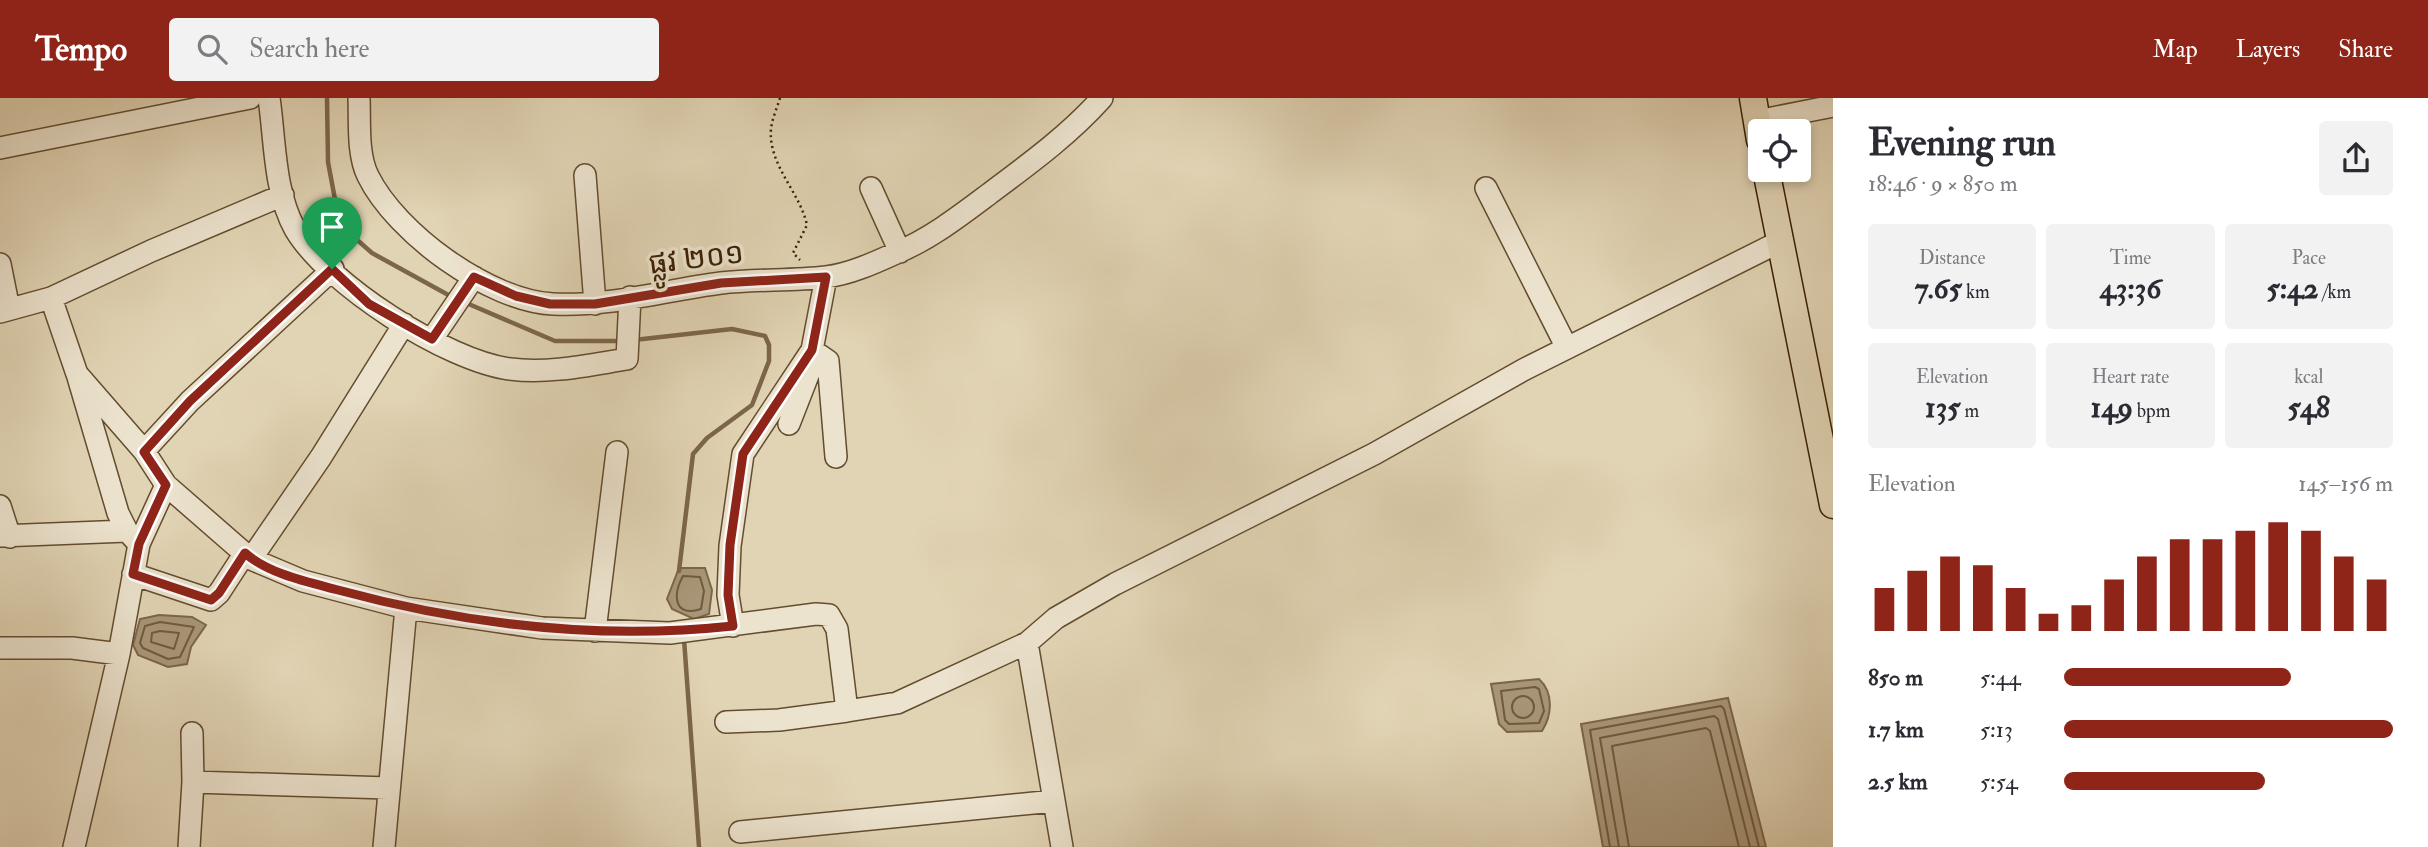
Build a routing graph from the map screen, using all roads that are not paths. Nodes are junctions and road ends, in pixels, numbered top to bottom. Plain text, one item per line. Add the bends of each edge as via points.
1 (250, 98) edge
2 (269, 98) edge
3 (359, 98) edge
4 (1102, 98) edge
5 (1833, 106) edge
6 (1762, 119) edge
7 (0, 148) edge
8 (584, 175) dead end
9 (1768, 182) edge
10 (871, 188) dead end
11 (1486, 188) dead end
12 (283, 195) junction
13 (1780, 241) junction
14 (900, 252) junction
15 (0, 264) edge
16 (332, 269) junction
17 (474, 277) junction
18 (820, 277) junction
19 (51, 298) junction
20 (630, 298) junction
21 (595, 304) junction
22 (5, 311) edge
23 (404, 324) junction
24 (432, 339) junction
25 (1567, 348) junction
26 (815, 352) junction
27 (77, 374) junction
28 (789, 424) dead end
29 (1827, 444) edge
30 (144, 452) junction
31 (617, 452) dead end
32 (836, 457) dead end
33 (166, 485) junction
34 (1833, 505) edge
35 (0, 506) edge
36 (5, 536) edge
37 (133, 538) junction
38 (248, 556) junction
39 (133, 574) junction
40 (406, 608) junction
41 (733, 626) junction
42 (595, 631) junction
43 (1027, 643) junction
44 (0, 648) edge
45 (119, 654) junction
46 (847, 711) junction
47 (726, 722) dead end
48 (192, 733) dead end
49 (193, 782) junction
50 (388, 788) junction
51 (1054, 801) junction
52 (740, 832) dead end
53 (74, 847) edge
54 (189, 847) edge
55 (384, 847) edge
56 (1062, 847) edge

1 - 7 street
2 - 12 street
3 - 17 street, ផ្លូវ ២០១ via 361,146 368,175 411,233
4 - 14 street, ផ្លូវ ២០១ via 1031,163 955,219
5 - 6 street
8 - 21 street
9 - 13 main road
10 - 14 street
11 - 25 street
12 - 16 street via 295,229
12 - 19 street
13 - 25 street
13 - 29 main road
14 - 18 street, ផ្លូវ ២០១ via 848,272
15 - 22 street
16 - 23 street via 369,304
16 - 30 street via 190,401
17 - 21 street, ផ្លូវ ២០១ via 516,296 550,304
17 - 24 street
18 - 20 street, ផ្លូវ ២០១ via 721,283
18 - 26 street
19 - 22 street
19 - 27 street
20 - 21 street, ផ្លូវ ២០១
20 - 24 street via 627,359 546,370 511,369 484,363
23 - 24 street
23 - 38 street via 321,457
25 - 43 street via 1374,454 1115,583 1056,618
26 - 28 street
26 - 32 street via 828,361
26 - 41 street via 743,454 730,545 728,595
27 - 30 street
27 - 37 street via 118,513
29 - 34 main road
30 - 33 street
31 - 42 street
33 - 37 street
33 - 38 street
35 - 36 street
36 - 37 street
37 - 39 street
38 - 39 street via 211,600
38 - 40 street via 303,581
39 - 45 street
40 - 42 street
40 - 50 street
41 - 42 street via 684,632
41 - 46 street via 829,615 837,629
43 - 46 street via 897,703
43 - 51 street
44 - 45 street via 72,648
45 - 53 street
46 - 47 street
48 - 49 street
49 - 50 street
49 - 54 street
50 - 55 street
51 - 52 street
51 - 56 street

